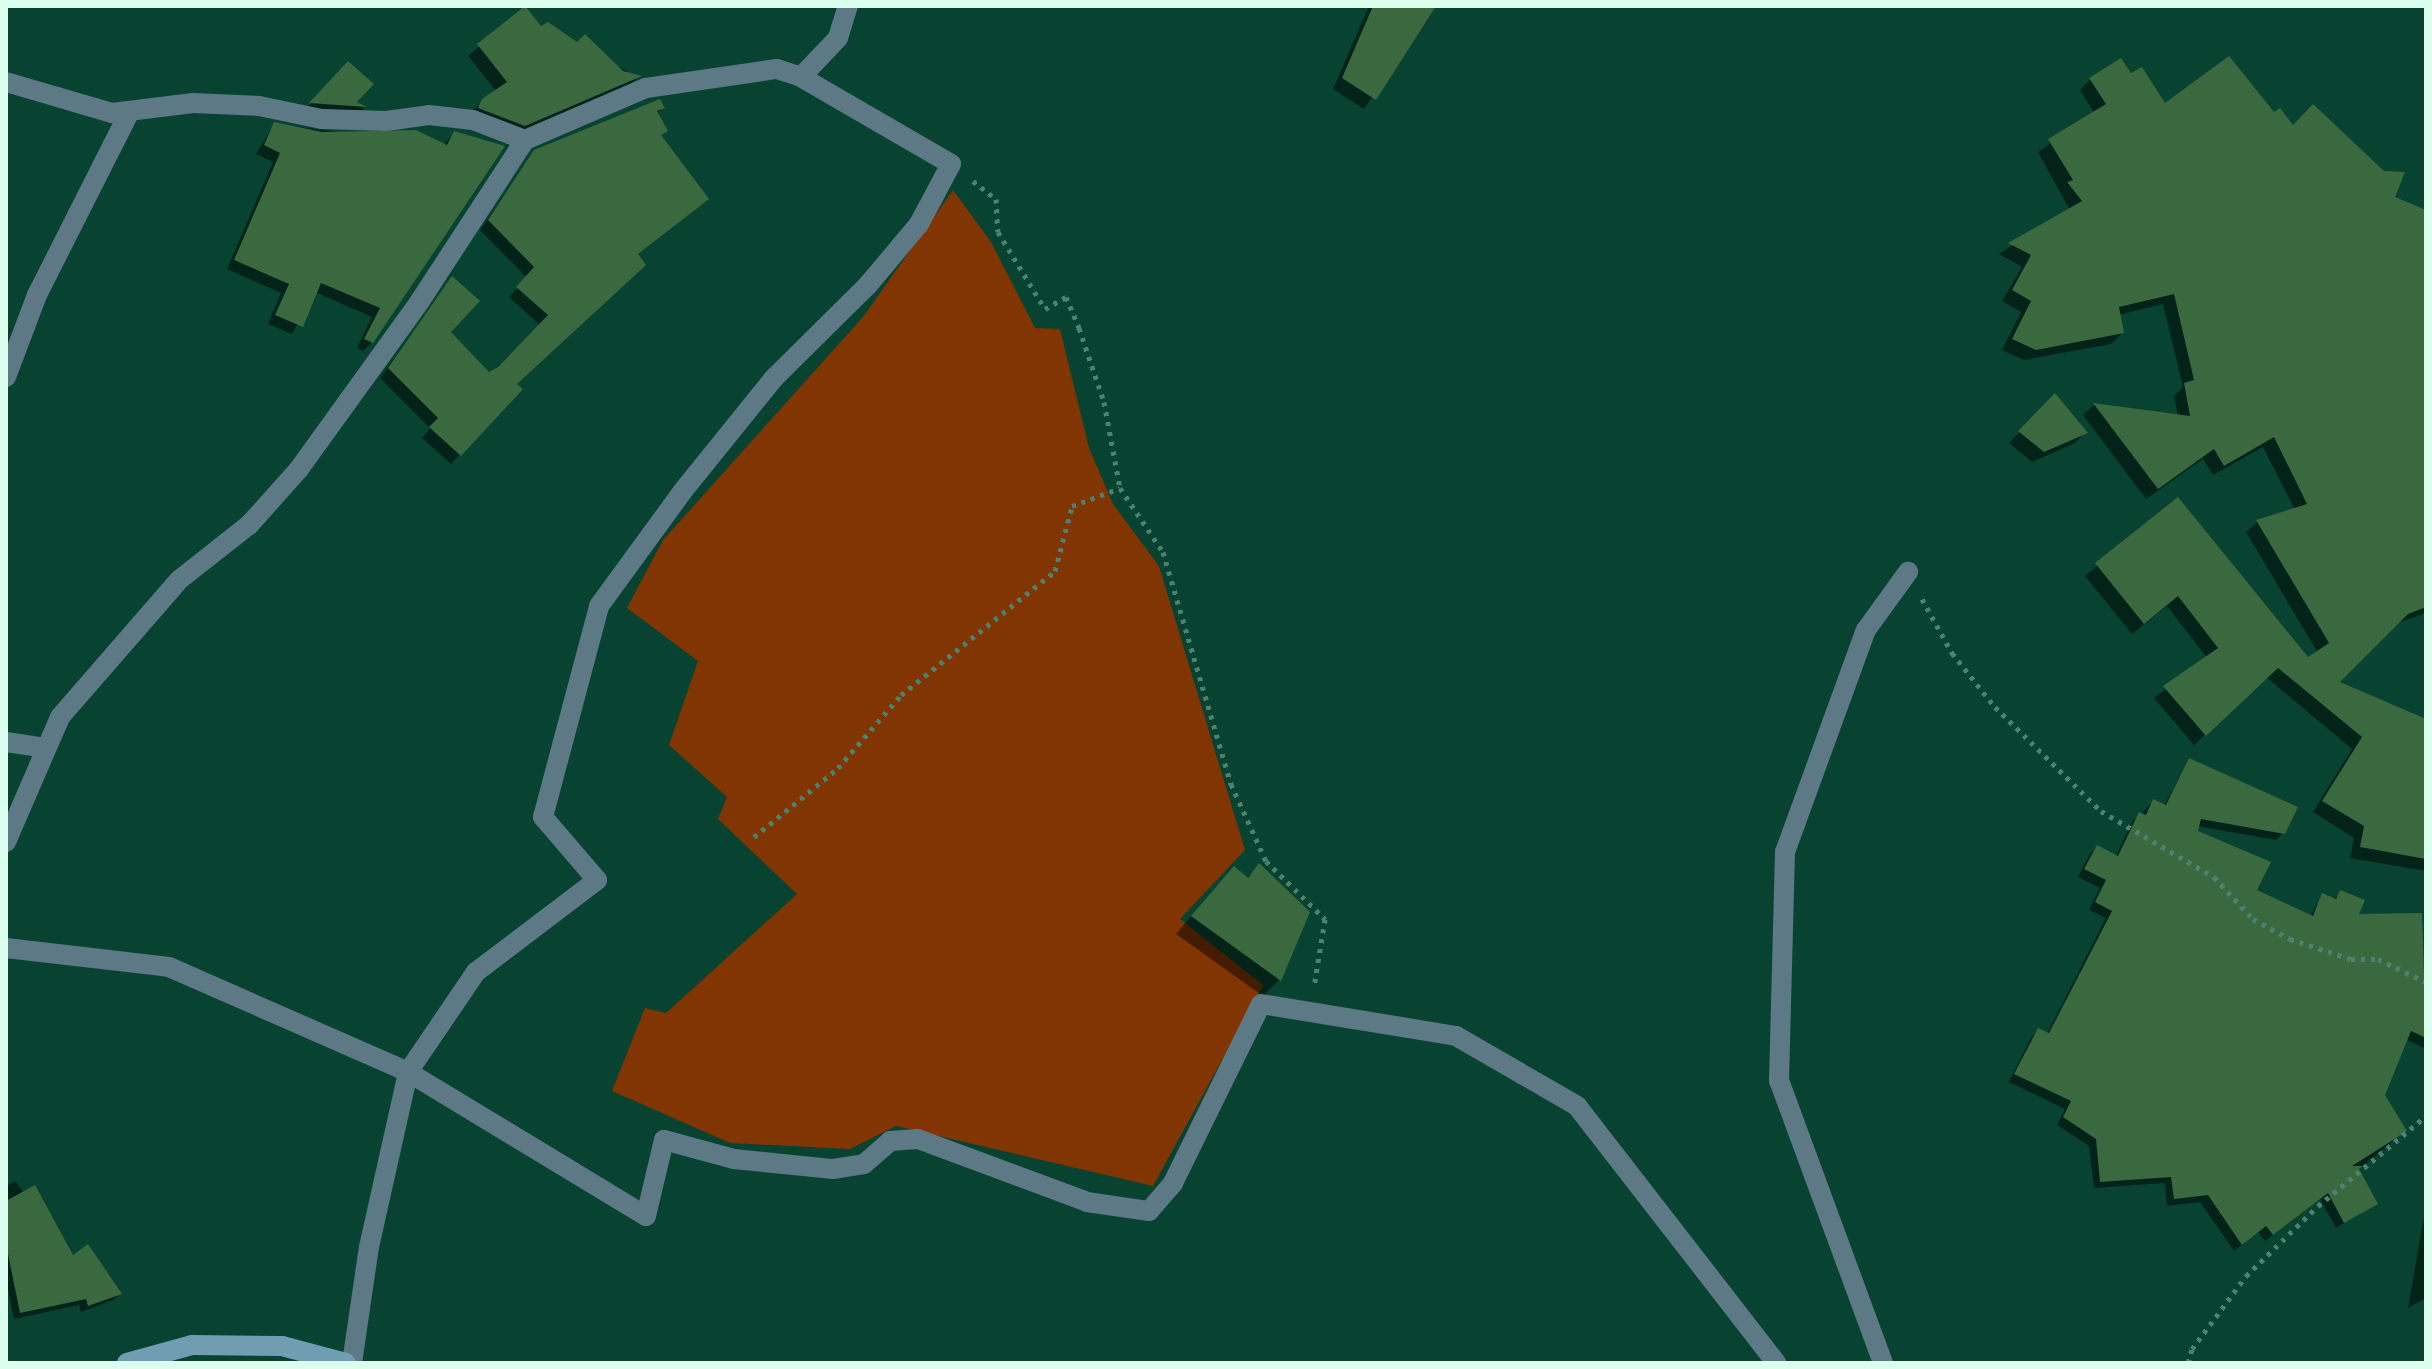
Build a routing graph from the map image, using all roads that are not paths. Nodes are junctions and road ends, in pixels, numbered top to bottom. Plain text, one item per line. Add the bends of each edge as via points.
1 (848, 6) edge
2 (801, 77) junction
3 (6, 82) edge
4 (130, 111) junction
5 (525, 140) junction
6 (6, 377) edge
7 (1908, 572) road end
8 (6, 742) edge
9 (46, 748) junction
10 (6, 842) edge
11 (6, 948) edge
12 (408, 1072) junction
13 (127, 1363) edge
14 (349, 1363) edge
15 (1776, 1363) edge
16 (1883, 1363) edge

1 - 2 street via 838,38
2 - 5 street via 777,69 646,88
2 - 12 street via 951,164 919,224 868,285 774,378 599,606 543,817 597,880 476,972
3 - 4 street via 112,113
4 - 5 street via 193,103 259,106 322,119 386,121 429,115 473,120
4 - 6 street via 37,295
5 - 9 street via 420,301 299,469 249,525 179,580 60,717
7 - 16 street via 1866,630 1785,852 1779,1081
8 - 9 street
9 - 10 street
11 - 12 street via 169,967
12 - 14 street
12 - 15 street via 646,1216 664,1140 734,1159 833,1169 864,1164 890,1141 918,1139 1087,1202 1149,1211 1173,1183 1261,1004 1456,1036 1577,1106
13 - 14 main road via 192,1345 282,1346

